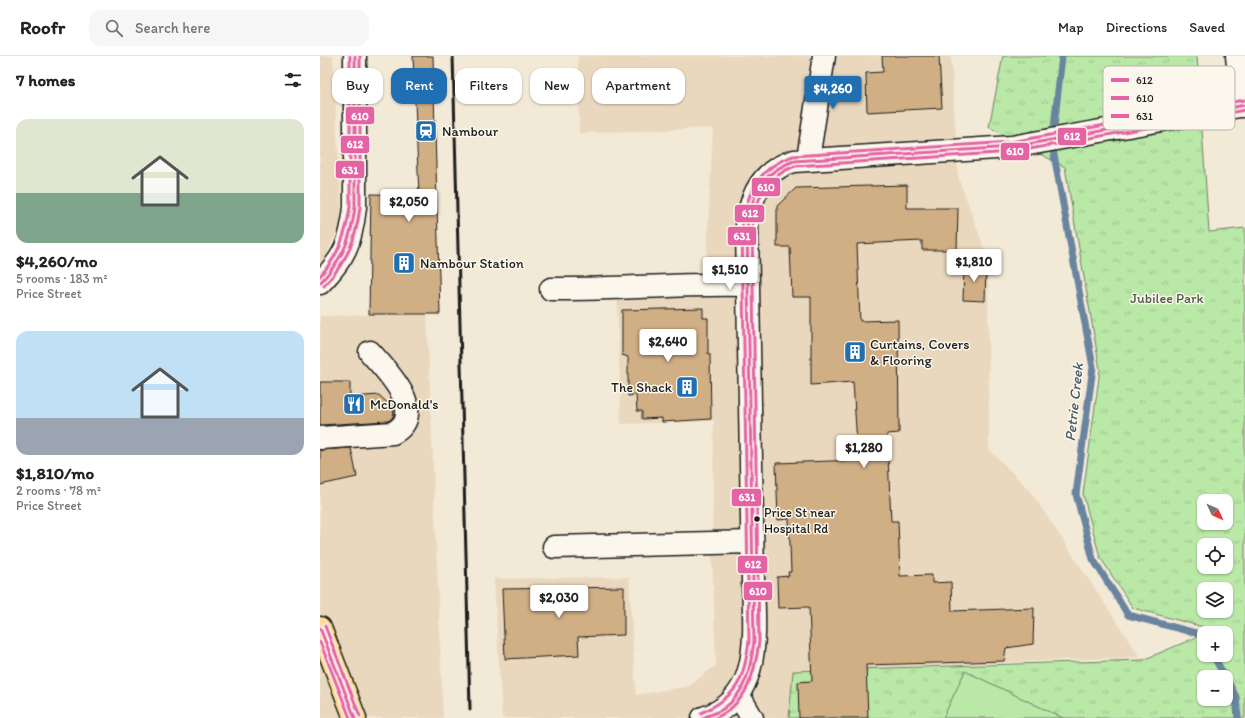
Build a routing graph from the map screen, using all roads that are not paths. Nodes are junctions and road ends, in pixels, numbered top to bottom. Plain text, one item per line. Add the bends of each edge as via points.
1 (355, 56) edge
2 (824, 56) edge
3 (1237, 56) edge
4 (1244, 105) edge
5 (1111, 130) edge
6 (808, 159) junction
7 (320, 283) edge
8 (747, 285) junction
9 (551, 289) dead end
10 (370, 352) dead end
11 (320, 438) edge
12 (752, 542) junction
13 (554, 547) dead end
14 (320, 628) edge
15 (738, 694) junction
16 (707, 717) edge
17 (355, 718) edge
18 (752, 718) edge

1 - 7 street via 353,226 340,260
2 - 6 street
3 - 4 street
5 - 6 street via 1012,147
6 - 8 street via 783,164 764,178 756,189 748,217
8 - 9 street via 676,284 601,290
8 - 12 street
10 - 11 street via 390,375 406,400 407,417 401,428 393,433
12 - 13 street
12 - 15 street via 754,638 747,681
14 - 17 main road
15 - 16 street
15 - 18 street

